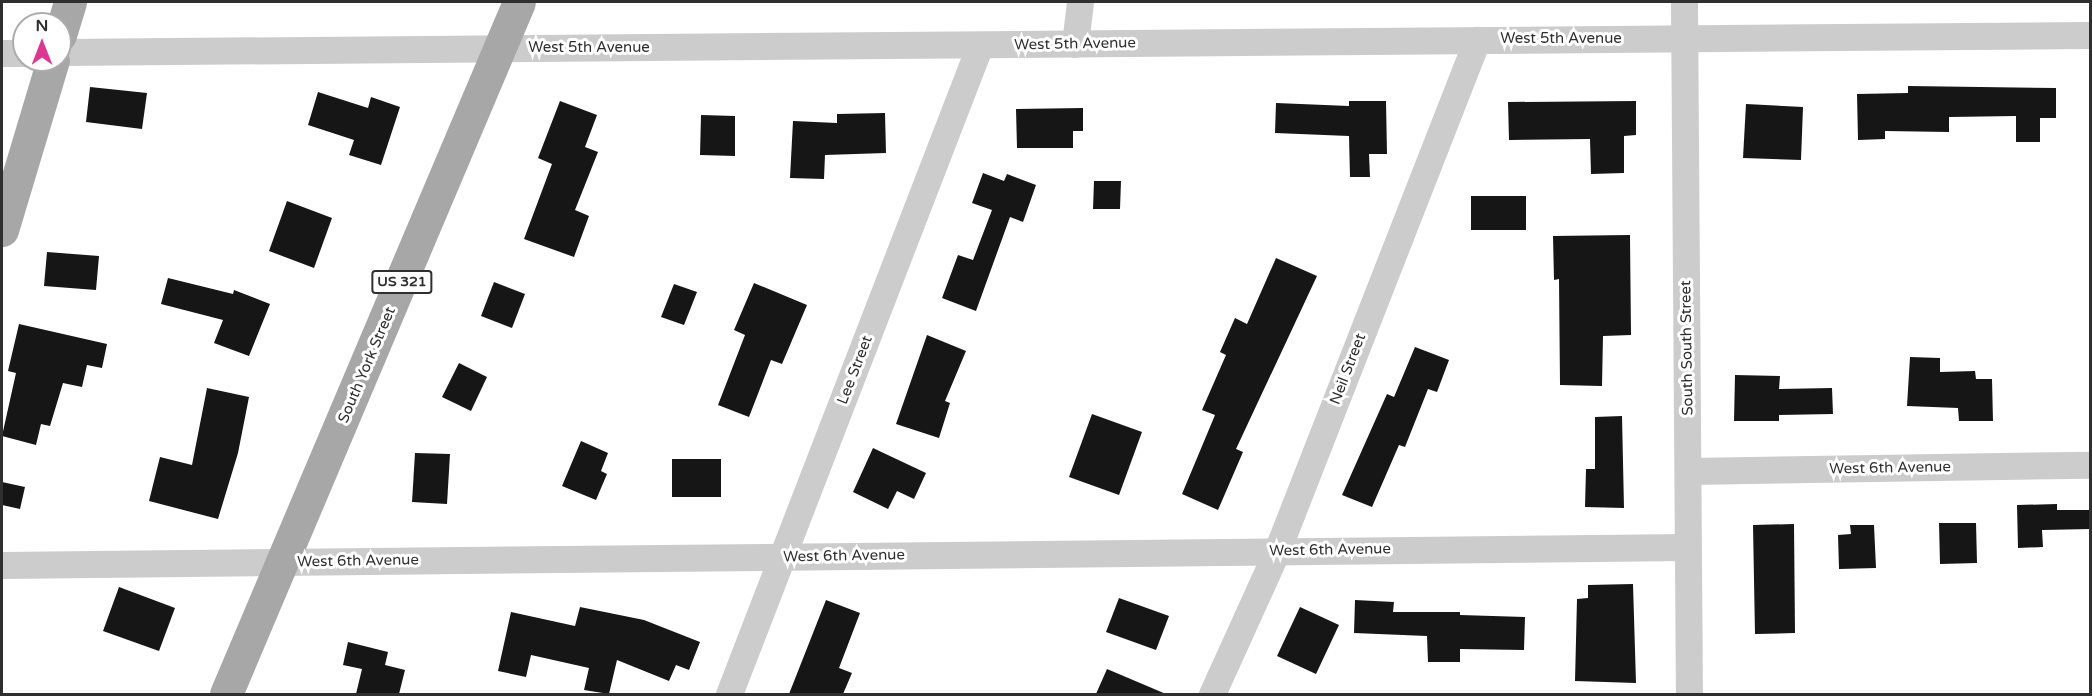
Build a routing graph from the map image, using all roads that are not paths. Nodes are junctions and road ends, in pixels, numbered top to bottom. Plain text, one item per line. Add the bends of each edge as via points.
1 (519, 2) edge
2 (1080, 2) edge
3 (1684, 2) edge
4 (2091, 35) edge
5 (1684, 38) junction
6 (1478, 40) junction
7 (1075, 44) junction
8 (981, 45) junction
9 (500, 49) junction
10 (72, 52) edge
11 (49, 72) edge
12 (2, 230) edge
13 (2091, 465) edge
14 (1689, 471) junction
15 (1687, 547) junction
16 (1276, 551) junction
17 (783, 556) junction
18 (284, 562) junction
19 (2, 565) edge
20 (226, 694) edge
21 (729, 694) edge
22 (1212, 694) edge
23 (1689, 694) edge

1 - 9 main road, South York Street / US 321
2 - 7 street
3 - 5 street, South South Street
4 - 5 street, West 5th Avenue
5 - 6 street, West 5th Avenue
5 - 14 street, South South Street
6 - 7 street, West 5th Avenue
6 - 16 street, Neil Street
7 - 8 street, West 5th Avenue
8 - 9 street, West 5th Avenue
8 - 17 street, Lee Street
9 - 10 street, West 5th Avenue
9 - 18 main road, South York Street / US 321
11 - 12 main road
13 - 14 street, West 6th Avenue
14 - 15 street, South South Street
15 - 16 street, West 6th Avenue
15 - 23 street, South South Street
16 - 17 street, West 6th Avenue
16 - 22 street, Neil Street
17 - 18 street, West 6th Avenue
17 - 21 street, Lee Street
18 - 19 street, West 6th Avenue
18 - 20 main road, South York Street / US 321

